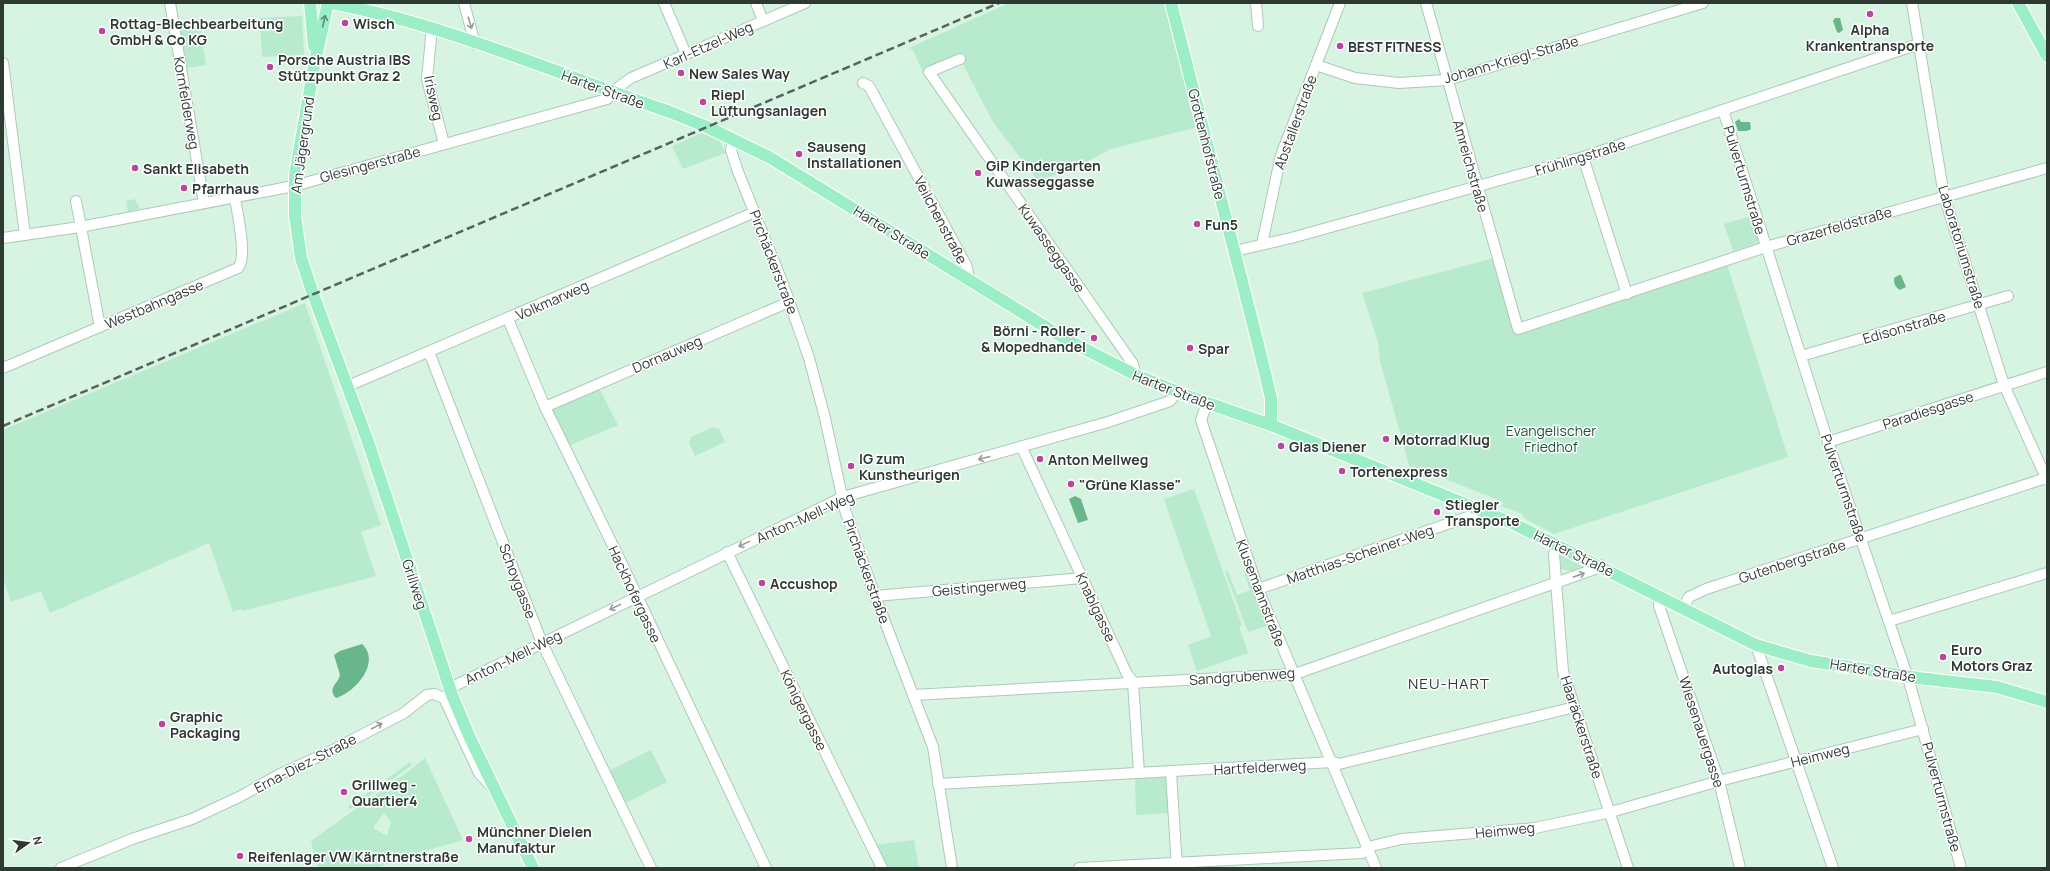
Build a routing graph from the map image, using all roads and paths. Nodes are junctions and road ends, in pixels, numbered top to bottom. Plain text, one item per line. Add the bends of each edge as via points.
1 (170, 3) edge
2 (310, 3) edge
3 (329, 3) edge
4 (464, 3) edge
5 (664, 3) edge
6 (756, 3) edge
7 (805, 3) edge
8 (1171, 3) edge
9 (1256, 3) edge
10 (1340, 3) edge
11 (1426, 3) edge
12 (1703, 3) edge
13 (1912, 3) edge
14 (2018, 3) edge
15 (763, 21) junction
16 (1258, 26) dead end
17 (432, 28) junction
18 (475, 44) junction
19 (1919, 44) junction
20 (2044, 44) edge
21 (686, 54) junction
22 (2047, 56) edge
23 (960, 59) dead end
24 (3, 63) edge
25 (1316, 65) junction
26 (314, 66) junction
27 (1447, 80) junction
28 (863, 82) dead end
29 (614, 93) junction
30 (1723, 110) junction
31 (734, 140) junction
32 (444, 144) junction
33 (1583, 157) junction
34 (2047, 168) edge
35 (294, 186) junction
36 (1477, 187) junction
37 (1944, 196) junction
38 (235, 198) junction
39 (76, 201) dead end
40 (204, 203) junction
41 (755, 212) junction
42 (80, 227) junction
43 (25, 235) junction
44 (3, 238) edge
45 (1262, 244) junction
46 (1766, 247) junction
47 (1235, 251) junction
48 (966, 277) junction
49 (313, 294) joint
50 (1627, 294) junction
51 (2008, 296) dead end
52 (790, 302) junction
53 (1979, 305) junction
54 (508, 319) junction
55 (100, 327) junction
56 (1518, 329) joint
57 (429, 352) junction
58 (1801, 356) junction
59 (3, 368) edge
60 (2047, 372) edge
61 (1136, 375) junction
62 (2004, 385) junction
63 (348, 386) junction
64 (1177, 392) junction
65 (1207, 403) junction
66 (544, 408) junction
67 (1271, 426) junction
68 (1828, 442) junction
69 (1022, 448) junction
70 (2046, 479) edge
71 (843, 497) junction
72 (1485, 511) junction
73 (1862, 538) junction
74 (1556, 544) junction
75 (727, 552) junction
76 (1600, 566) junction
77 (2047, 573) edge
78 (1083, 578) junction
79 (1557, 582) junction
80 (1258, 589) junction
81 (875, 596) junction
82 (636, 597) junction
83 (1660, 597) junction
84 (1683, 608) junction
85 (1889, 621) junction
86 (542, 643) junction
87 (1756, 645) junction
88 (1295, 674) junction
89 (1907, 676) junction
90 (1133, 682) junction
91 (450, 688) junction
92 (913, 695) junction
93 (2047, 702) edge
94 (1575, 706) junction
95 (1923, 729) junction
96 (1797, 761) junction
97 (1333, 762) junction
98 (1171, 772) junction
99 (1139, 773) junction
100 (1719, 781) junction
101 (938, 784) junction
102 (495, 791) junction
103 (1611, 812) junction
104 (1368, 846) junction
105 (1177, 866) edge
106 (61, 868) edge
107 (533, 868) edge
108 (651, 868) edge
109 (766, 868) edge
110 (882, 868) edge
111 (952, 868) edge
112 (1079, 868) edge
113 (1376, 868) edge
114 (1628, 868) edge
115 (1740, 868) edge
116 (1833, 868) edge
117 (1961, 868) edge

1 - 40 street, Kornfelderweg
2 - 26 main road, Am Jägergrund
3 - 17 main road, Harter Straße via 392,16
26 -> 3 main road, Am Jägergrund
4 -> 18 street
5 - 21 street
6 - 15 street
7 - 15 street, Karl-Etzel-Weg
8 - 47 main road, Grottenhofstraße
9 - 16 street
10 - 25 street, Abstallerstraße
11 - 27 street, Amreichstraße
12 - 27 street, Johann-Kriegl-Straße
13 - 19 street, Laboratoriumstraße
14 - 20 main road
15 - 21 street, Karl-Etzel-Weg
17 - 18 main road, Harter Straße
17 - 32 street, Irisweg via 427,79
18 - 29 main road, Harter Straße
19 - 30 street, Frühlingstraße
19 - 37 street, Laboratoriumstraße
20 - 22 main road
21 - 29 street, Karl-Etzel-Weg via 631,78
23 - 61 street, Kuwasseggasse via 929,72 1133,364
24 - 43 street
25 - 27 street, Johann-Kriegl-Straße via 1355,78 1399,84
25 - 45 street, Abstallerstraße via 1281,155
26 - 35 main road, Am Jägergrund
27 - 36 street, Amreichstraße
28 - 48 street, Veilchenstraße via 869,86 966,265
29 - 31 main road, Harter Straße via 670,112
29 - 32 street, Glesingerstraße via 608,99
30 - 33 street, Frühlingstraße
30 - 46 street, Pulverturmstraße
31 - 41 street, Pirchäckerstraße via 731,150
31 - 48 main road, Harter Straße via 804,178
32 - 35 street, Glesingerstraße
33 - 36 street, Frühlingstraße
33 - 50 street
34 - 37 street, Grazerfeldstraße
35 - 38 street, Glesingerstraße
35 - 49 main road, Am Jägergrund via 297,240
36 - 45 street, Frühlingstraße
36 - 56 street, Amreichstraße
37 - 46 street, Grazerfeldstraße
37 - 53 street, Laboratoriumstraße
38 - 40 street, Glesingerstraße
38 - 55 street, Westbahngasse via 243,254 242,264 238,268
39 - 42 street
40 - 42 street, Glesingerstraße
41 - 52 street, Pirchäckerstraße
41 - 54 street, Volkmarweg
42 - 43 street, Glesingerstraße
42 - 55 street
43 - 44 street, Glesingerstraße
45 - 47 street, Frühlingstraße
46 - 50 street, Grazerfeldstraße
46 - 58 street, Pulverturmstraße
47 - 67 main road, Grottenhofstraße via 1271,398
48 - 61 main road, Harter Straße via 1067,340
49 - 63 main road, Grillweg
50 - 56 street, Grazerfeldstraße
51 - 53 street, Edisonstraße
52 - 66 street, Dornauweg
52 - 71 street, Pirchäckerstraße via 818,392
53 - 58 street, Edisonstraße
53 - 62 street, Laboratoriumstraße
54 - 57 street, Volkmarweg
54 - 66 street, Hackhofergasse
55 - 59 street, Westbahngasse
57 - 63 street, Volkmarweg
57 - 86 street, Schoygasse
58 - 68 street, Pulverturmstraße
60 - 62 street, Paradiesgasse
61 - 64 main road, Harter Straße
62 - 68 street, Paradiesgasse
62 - 70 street, Laboratoriumstraße
63 - 91 main road, Grillweg
64 - 65 main road, Harter Straße
64 - 69 street, Anton-Mell-Weg via 1170,401
65 - 67 main road, Harter Straße
65 - 80 street, Klusemannstraße via 1201,420 1203,429
66 - 82 street, Hackhofergasse
67 - 72 main road, Harter Straße
68 - 73 street, Pulverturmstraße
69 -> 71 street, Anton-Mell-Weg
69 - 78 street, Knablgasse
70 - 73 street, Gutenbergstraße
71 -> 75 street, Anton-Mell-Weg
71 - 81 street, Pirchäckerstraße via 845,510
72 - 74 main road, Harter Straße
72 - 80 street, Matthias-Scheiner-Weg
73 - 84 street, Gutenbergstraße via 1706,588 1689,597
73 - 85 street, Pulverturmstraße
74 - 76 main road, Harter Straße
74 - 79 street, Haaräckerstraße via 1554,555
75 - 82 street, Anton-Mell-Weg
75 - 110 street, Königergasse
79 -> 76 street
76 - 83 main road, Harter Straße
77 - 85 street
78 - 81 street, Geistingerweg
78 - 90 street, Knablgasse
79 - 88 street, Sandgrubenweg
79 - 94 street, Haaräckerstraße via 1563,672
80 - 88 street, Klusemannstraße
81 - 92 street, Pirchäckerstraße
82 -> 86 street, Anton-Mell-Weg
82 - 109 street, Hackhofergasse
83 - 84 main road, Harter Straße
83 - 100 street, Wiesenauergasse via 1659,606
84 - 87 main road, Harter Straße
85 - 89 street, Pulverturmstraße
86 - 91 street, Anton-Mell-Weg
86 - 108 street, Schoygasse
87 - 89 main road, Harter Straße via 1811,661
87 - 96 street
88 - 90 street, Sandgrubenweg
88 - 97 street, Klusemannstraße
89 - 93 main road, Harter Straße via 1997,687
89 - 95 street, Pulverturmstraße
90 - 92 street, Sandgrubenweg
90 - 99 street, Knablgasse
91 - 102 main road, Grillweg
92 - 101 street, Pirchäckerstraße via 933,747
94 - 97 street, Hartfelderweg via 1340,764
94 - 103 street, Haaräckerstraße
95 - 96 street, Heimweg
95 - 117 street, Pulverturmstraße
96 - 100 street, Heimweg
96 - 116 street
97 - 98 street, Hartfelderweg
97 - 104 street, Klusemannstraße
98 - 99 street, Hartfelderweg
98 - 105 street
99 - 101 street, Hartfelderweg
100 - 103 street, Heimweg
100 - 115 street, Wiesenauergasse
101 - 111 street, Pirchäckerstraße
106 -> 102 street, Erna-Diez-Straße via 132,839 192,819 404,713 427,695 434,694 444,698 479,773
102 - 107 main road, Grillweg
103 - 104 street, Heimweg via 1535,828 1401,839
103 - 114 street, Haaräckerstraße
104 - 105 street, Heimweg via 1362,853
104 - 113 street, Klusemannstraße
105 - 112 street, Heimweg

